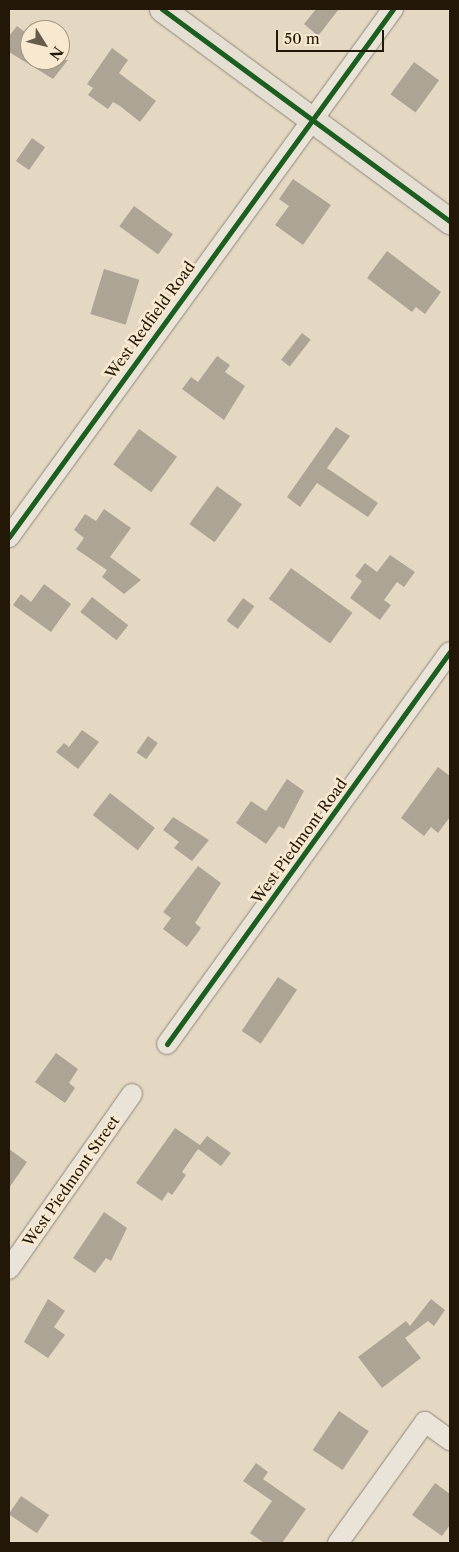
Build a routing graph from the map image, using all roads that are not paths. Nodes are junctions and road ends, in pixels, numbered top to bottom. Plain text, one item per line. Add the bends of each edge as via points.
1 (162, 9) edge
2 (393, 9) edge
3 (311, 118) junction
4 (450, 221) edge
5 (9, 536) edge
6 (450, 652) edge
7 (167, 1044) dead end
8 (132, 1094) dead end
9 (9, 1269) edge
10 (450, 1440) edge
11 (338, 1543) edge

1 - 3 main road
2 - 3 street, West Redfield Road
3 - 4 main road
3 - 5 street, West Redfield Road
6 - 7 street, West Piedmont Road
8 - 9 street, West Piedmont Street
10 - 11 street via 425,1422

